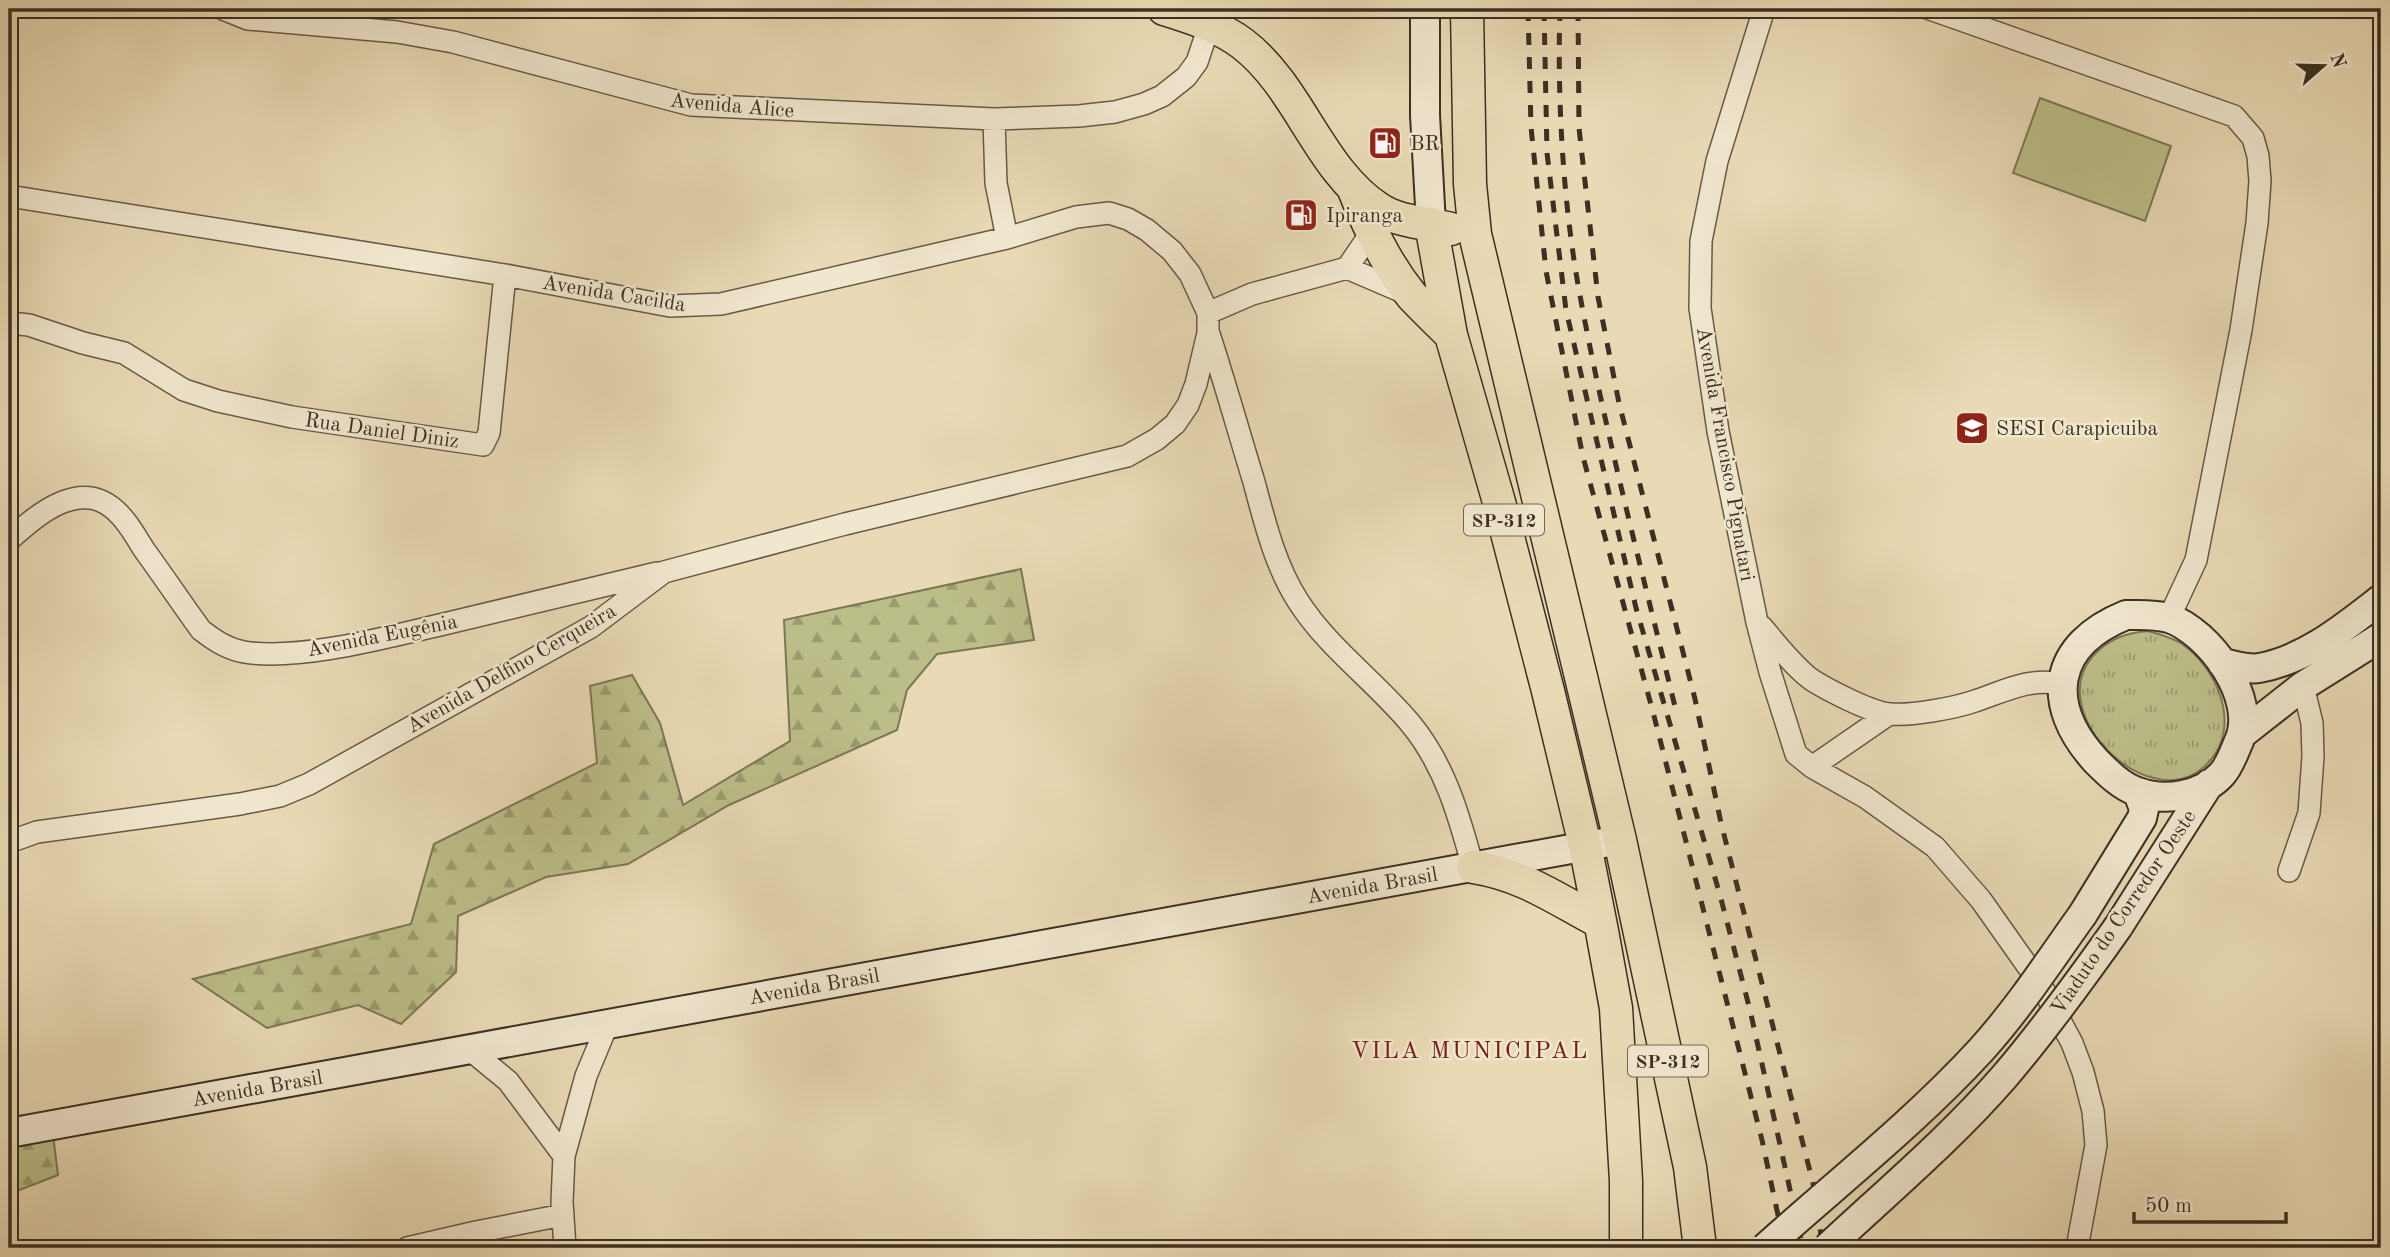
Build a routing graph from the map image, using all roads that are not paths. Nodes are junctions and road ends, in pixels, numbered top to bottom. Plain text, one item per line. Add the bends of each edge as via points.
1 (223, 9) edge
2 (1164, 9) edge
3 (1425, 9) edge
4 (1467, 9) edge
5 (1764, 9) edge
6 (1930, 9) edge
7 (1209, 26) junction
8 (994, 119) junction
9 (1353, 189) junction
10 (9, 196) edge
11 (1431, 224) junction
12 (1371, 233) junction
13 (1475, 234) junction
14 (1007, 238) junction
15 (1347, 268) junction
16 (505, 275) junction
17 (1412, 295) junction
18 (9, 323) edge
19 (1208, 323) junction
20 (1451, 335) junction
21 (9, 540) edge
22 (664, 572) junction
23 (2381, 599) edge
24 (2169, 618) junction
25 (1757, 622) junction
26 (2381, 637) edge
27 (2222, 663) junction
28 (2062, 684) junction
29 (2303, 686) junction
30 (1889, 714) junction
31 (2242, 734) junction
32 (1812, 767) junction
33 (2210, 784) junction
34 (2138, 793) junction
35 (1620, 840) junction
36 (9, 842) edge
37 (1586, 845) junction
38 (1473, 867) junction
39 (2289, 872) dead end
40 (1600, 922) junction
41 (608, 1023) junction
42 (469, 1049) junction
43 (9, 1133) edge
44 (564, 1156) junction
45 (563, 1215) junction
46 (407, 1248) edge
47 (565, 1248) edge
48 (1626, 1248) edge
49 (1700, 1248) edge
50 (1765, 1248) edge
51 (1828, 1248) edge
52 (2077, 1248) edge

1 - 8 street, Avenida Alice via 257,21 397,32 453,42 691,106
2 - 7 main road
3 - 11 main road, SP-312
4 - 13 main road, SP-312 via 1469,184
5 - 25 street, Avenida Francisco Pignatari via 1717,161 1702,241 1700,308 1718,431
6 - 24 street via 2234,116 2253,138 2260,181 2241,330 2196,560
7 - 8 street, Avenida Alice via 1186,77 1144,104 1115,113
7 - 9 main road via 1242,43 1279,80
8 - 14 street via 996,183
9 - 11 main road via 1392,215
9 - 12 main road
10 - 16 street, Avenida Cacilda
11 - 13 main road
11 - 20 main road, SP-312
12 - 15 street
12 - 17 main road
13 - 35 main road, SP-312
14 - 16 street, Avenida Cacilda via 704,306 670,306
14 - 19 street, Avenida Cacilda via 1076,217 1109,214 1128,219 1180,261 1197,285
15 - 17 street
15 - 19 street via 1252,294
16 - 18 street, Rua Daniel Diniz via 489,433 482,444 292,417 218,401 184,390 124,353
17 - 20 main road
19 - 22 street, Avenida Delfino Cerqueira via 1188,405 1175,424 1127,456
19 - 38 street, Avenida Cacilda via 1278,562 1318,630 1410,723 1436,762 1448,785
20 - 37 main road, SP-312 via 1499,502
21 - 22 street, Avenida Eugênia via 38,514 61,502 99,501 120,514 201,630 218,643 261,653 360,643
22 - 36 street, Avenida Delfino Cerqueira via 591,627 280,796 50,830
23 - 27 main road via 2303,653 2258,669
24 - 27 main road via 2202,639
24 - 28 main road via 2126,615 2107,623 2076,651
25 - 30 street via 1811,679
25 - 32 street, Avenida Francisco Pignatari via 1796,754
26 - 29 main road
27 - 31 main road via 2241,702
28 - 30 street via 2027,682 1972,702
28 - 34 main road via 2063,706 2079,741 2105,770
29 - 31 main road
29 - 39 street via 2314,756 2309,813
30 - 32 street
31 - 33 main road via 2222,774
32 - 52 street via 1865,797 1935,847 1981,900 2041,985 2072,1043 2093,1111 2096,1145
33 - 34 main road via 2181,796
33 - 51 main road, Viaduto do Corredor Oeste, bridge via 2118,927 2004,1077
34 - 50 main road, Viaduto do Corredor Oeste, bridge via 2142,818 2030,989 1981,1050
35 - 37 main road, Avenida Brasil
35 - 49 main road, SP-312 via 1690,1167
37 - 38 main road, Avenida Brasil
37 - 40 main road, SP-312
38 - 40 main road via 1526,881
38 - 41 main road, Avenida Brasil
40 - 48 main road, SP-312 via 1616,1009
41 - 42 main road, Avenida Brasil
41 - 44 street via 586,1076
42 - 43 main road, Avenida Brasil
42 - 44 street via 508,1081
44 - 45 street
45 - 46 street
45 - 47 street

